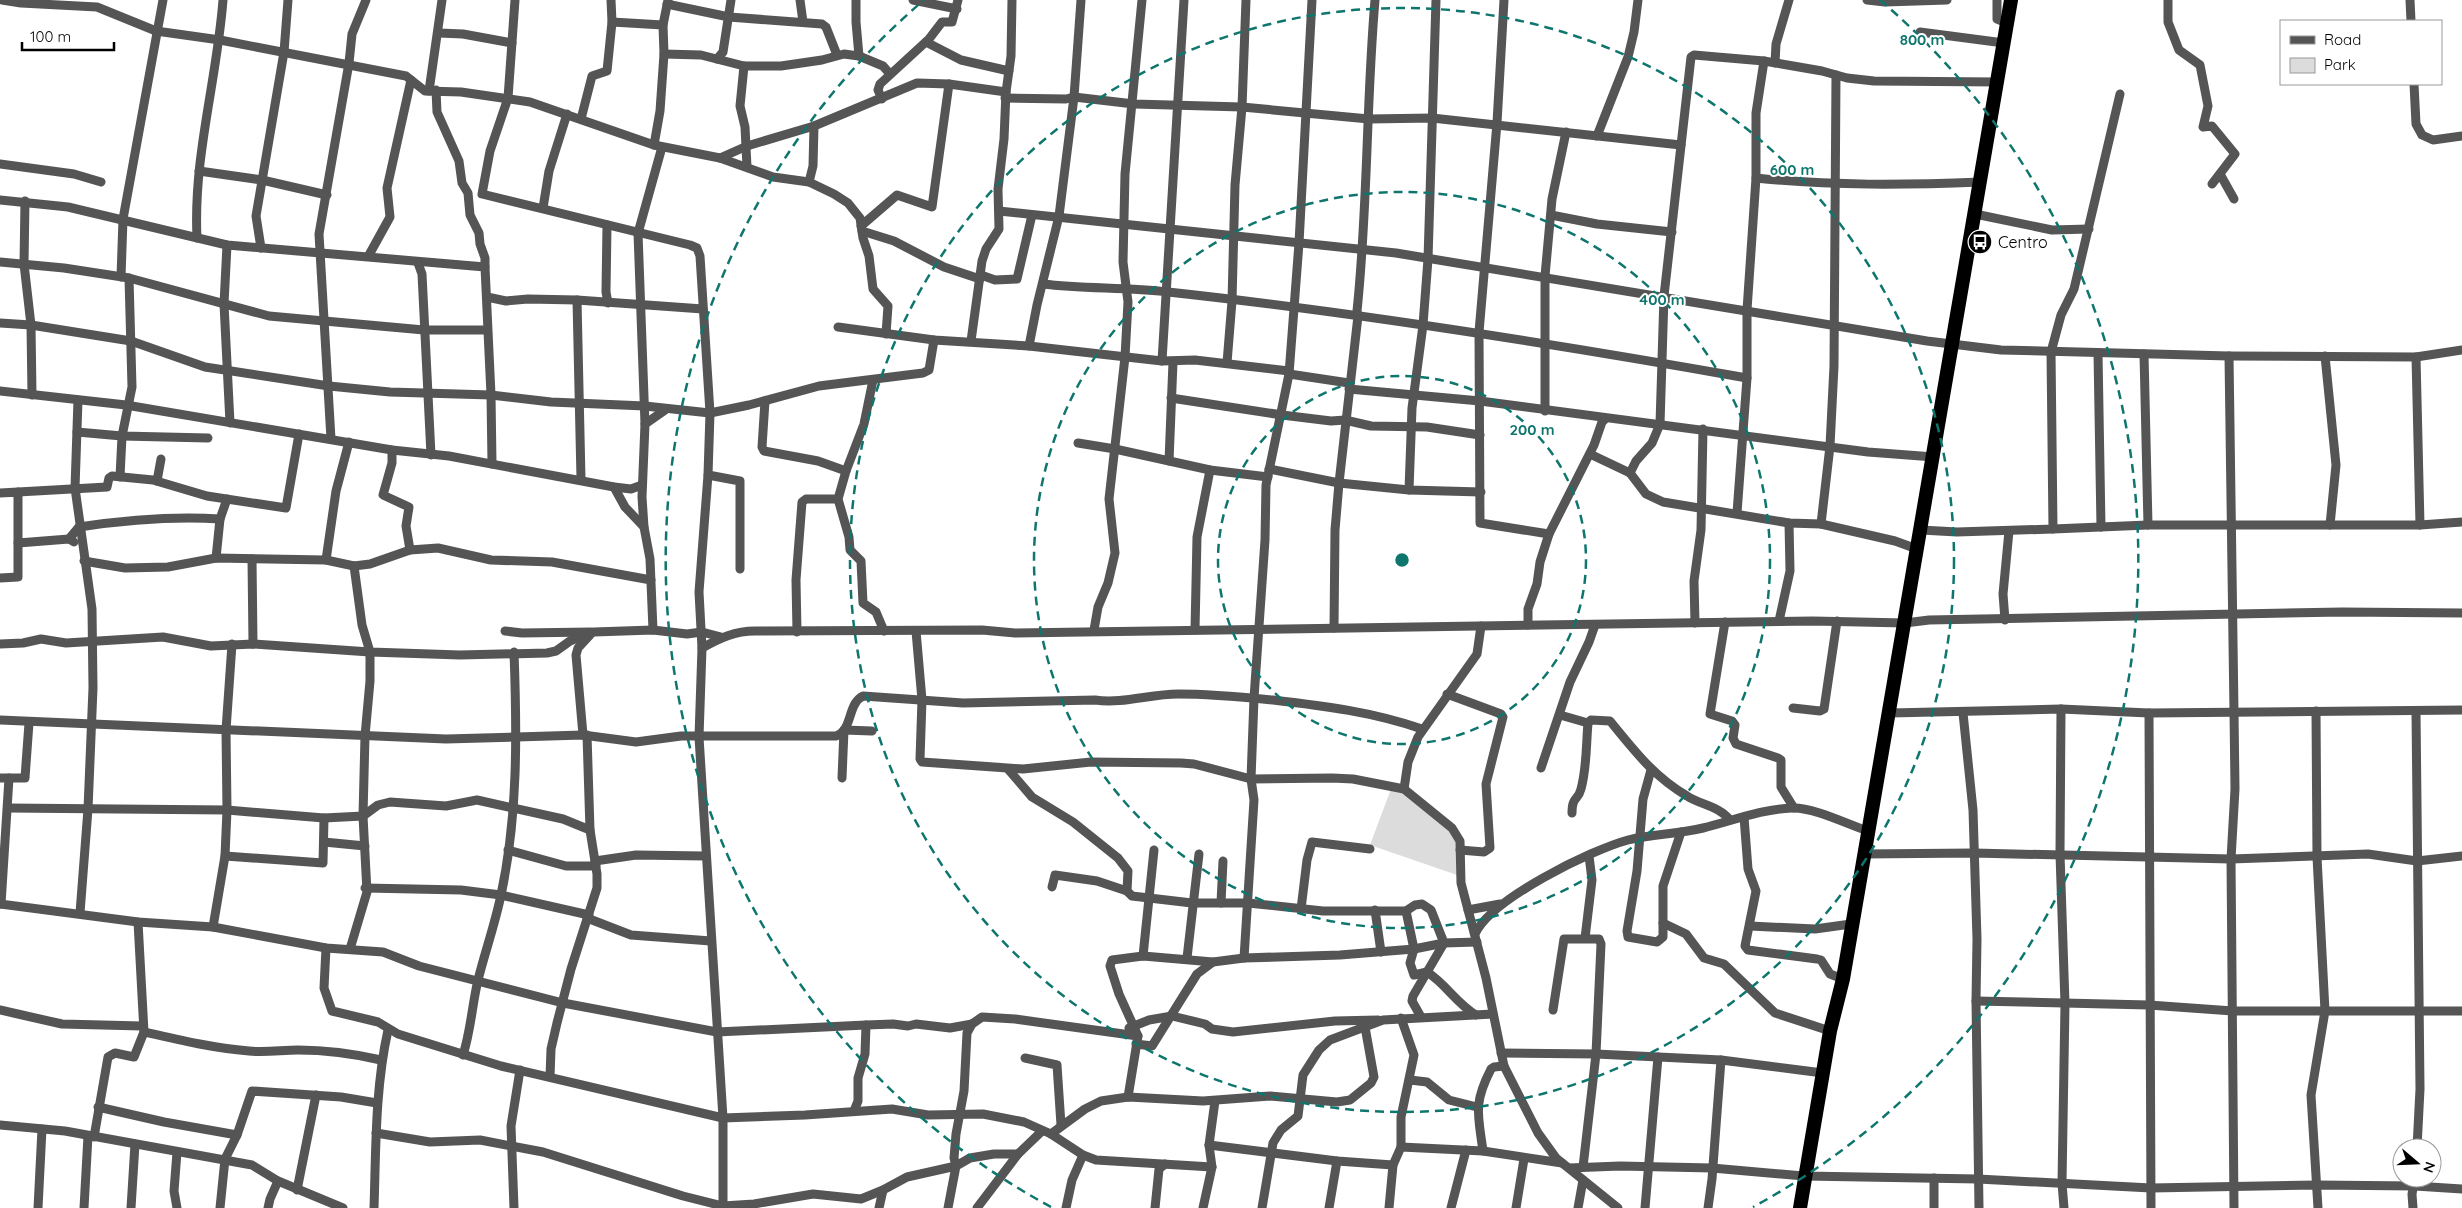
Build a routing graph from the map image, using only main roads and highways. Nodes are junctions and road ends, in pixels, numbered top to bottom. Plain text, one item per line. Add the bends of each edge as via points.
1 (2011, 0) edge
2 (1800, 1208) edge

1 - 2 highway via 1890,713

